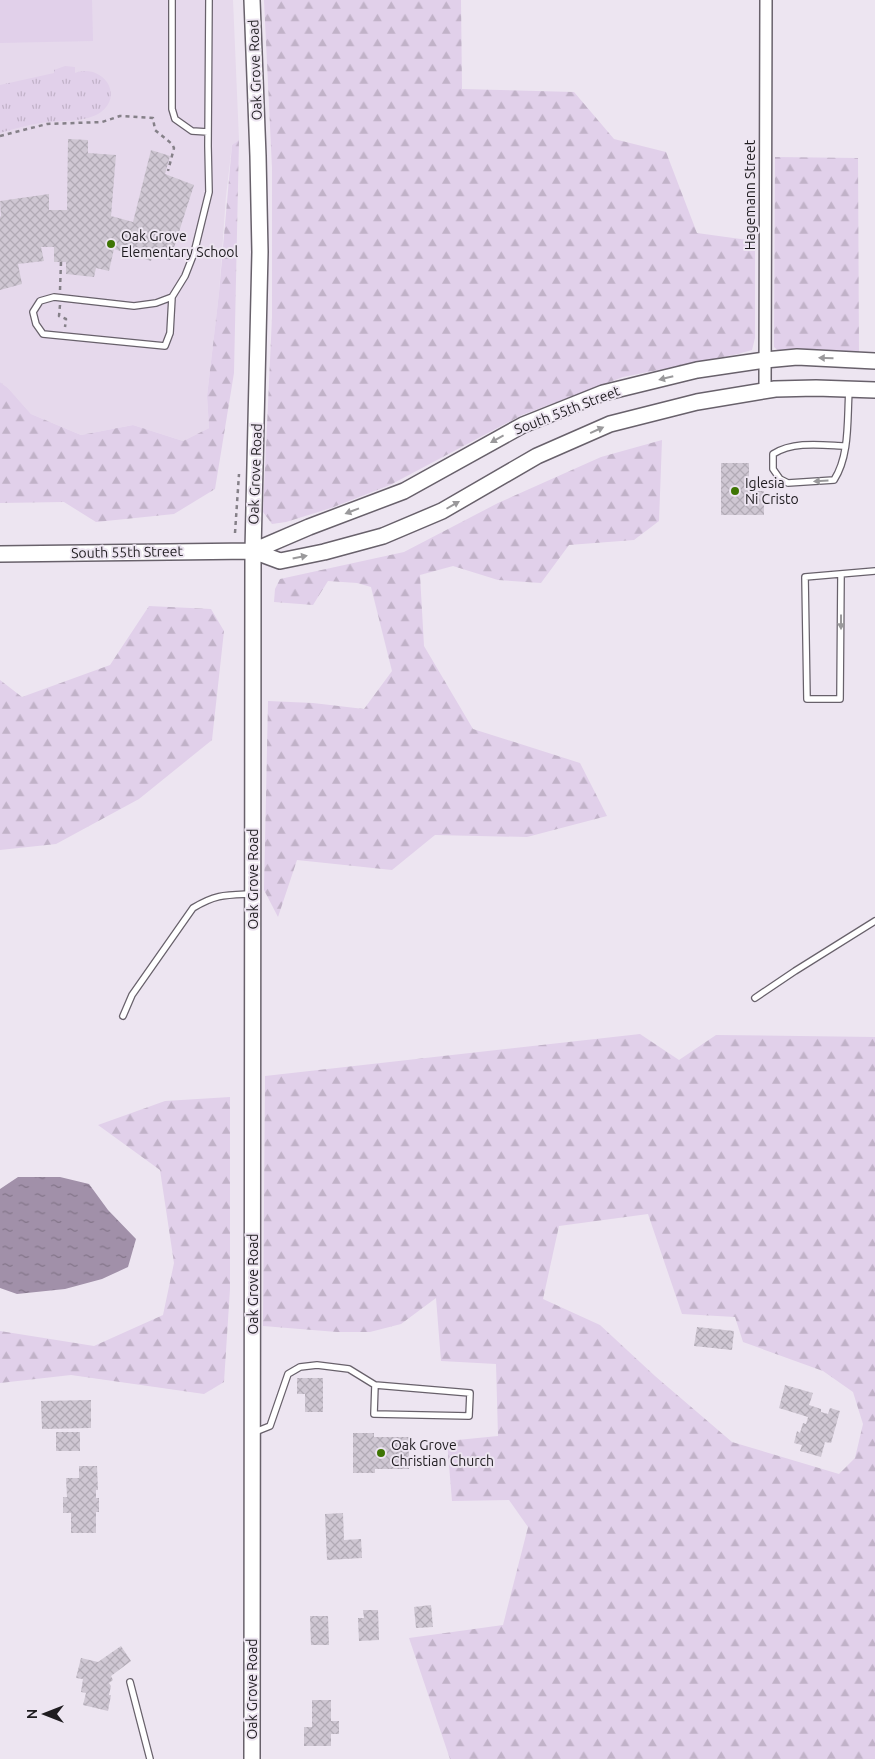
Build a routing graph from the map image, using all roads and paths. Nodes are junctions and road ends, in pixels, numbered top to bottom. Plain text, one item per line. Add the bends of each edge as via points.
1 (172, 0) edge
2 (209, 0) edge
3 (252, 0) edge
4 (766, 0) edge
5 (208, 132) junction
6 (0, 136) edge
7 (168, 171) dead end
8 (172, 298) junction
9 (764, 360) junction
10 (875, 361) edge
11 (849, 388) junction
12 (875, 390) edge
13 (765, 391) junction
14 (845, 446) junction
15 (240, 468) dead end
16 (235, 534) dead end
17 (253, 551) junction
18 (0, 554) edge
19 (875, 570) edge
20 (841, 574) junction
21 (253, 894) junction
22 (875, 921) edge
23 (755, 998) dead end
24 (123, 1016) dead end
25 (375, 1386) junction
26 (253, 1433) junction
27 (130, 1682) dead end
28 (150, 1759) edge
29 (252, 1759) edge

1 - 5 lane via 174,119 192,131
2 - 5 lane
3 - 17 street, Oak Grove Road via 260,252
4 - 9 street, Hagemann Street
5 - 8 lane via 210,192 194,253
6 - 7 path via 47,124 102,122 120,116 153,118 155,130 174,148
8 - 8 lane via 134,306 54,297 40,301 33,312 43,334 165,346 170,333
10 -> 9 street, South 55th Street via 797,357
9 - 13 street, Hagemann Street
9 -> 17 street, South 55th Street via 697,370 603,393 523,425 404,491
11 - 12 street, South 55th Street
11 - 13 street, South 55th Street
11 - 14 lane
17 -> 13 street, South 55th Street via 280,561 383,536 442,511 537,456 610,424 697,402
14 -> 14 lane via 834,480 788,483 773,470 773,454 783,448
15 - 16 path
17 - 18 street, South 55th Street
17 - 21 street, Oak Grove Road
19 - 20 lane
20 -> 20 lane via 840,699 807,699 805,577
21 - 24 lane via 208,898 193,908 132,995
21 - 26 street, Oak Grove Road
22 - 23 lane
25 - 25 lane via 470,1393 468,1416 374,1414
25 - 26 lane via 349,1369 317,1365 300,1367 288,1374 270,1426
26 - 29 street, Oak Grove Road
27 - 28 lane

